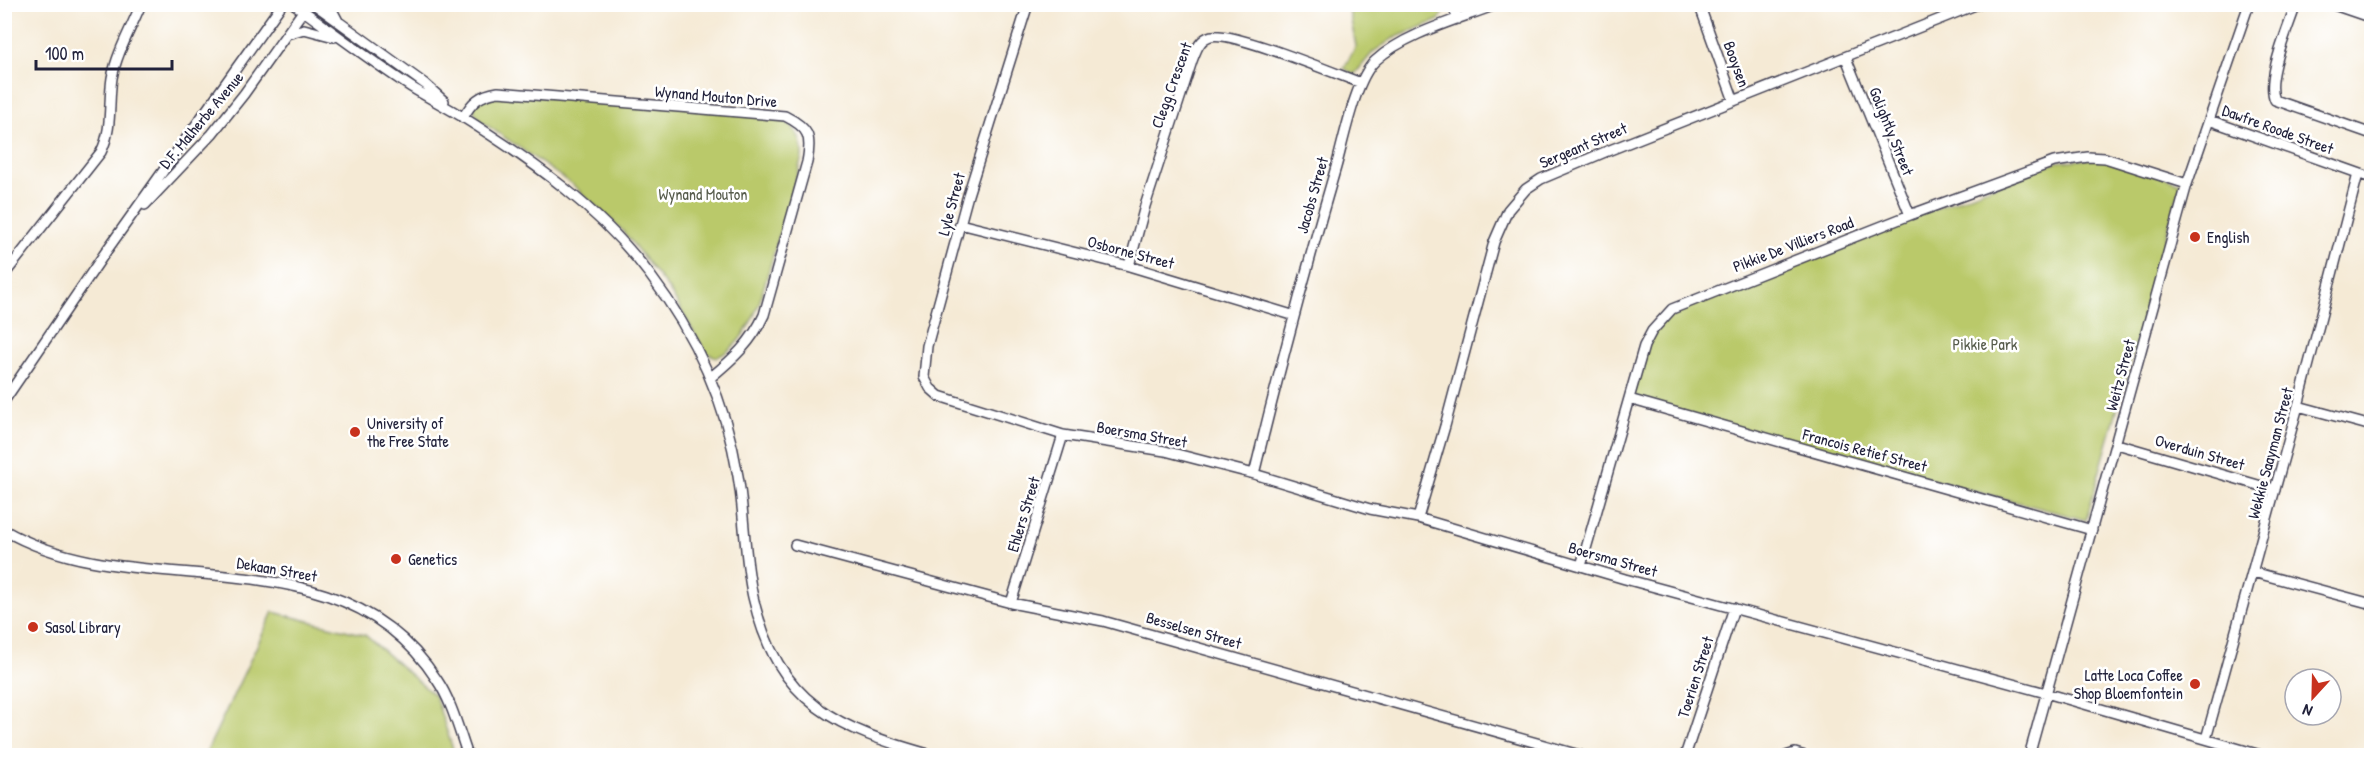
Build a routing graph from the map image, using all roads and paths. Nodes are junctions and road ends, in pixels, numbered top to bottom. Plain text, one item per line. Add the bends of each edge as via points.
1 (141, 4) edge
2 (282, 4) edge
3 (294, 4) edge
4 (314, 4) edge
5 (329, 4) edge
6 (1028, 4) edge
7 (1452, 4) edge
8 (1498, 4) edge
9 (1699, 4) edge
10 (1978, 4) edge
11 (2249, 4) edge
12 (2296, 4) edge
13 (2331, 4) edge
14 (305, 8) edge
15 (2372, 18) edge
16 (1458, 19) junction
17 (340, 25) junction
18 (286, 35) junction
19 (347, 42) junction
20 (1846, 58) junction
21 (1361, 83) junction
22 (1734, 101) junction
23 (463, 117) junction
24 (2209, 120) junction
25 (2372, 134) edge
26 (2358, 174) junction
27 (2372, 178) edge
28 (2187, 184) junction
29 (1910, 215) junction
30 (131, 219) junction
31 (960, 224) junction
32 (1129, 266) junction
33 (4, 275) edge
34 (1293, 315) junction
35 (710, 378) junction
36 (1629, 399) junction
37 (4, 401) edge
38 (952, 401) joint
39 (2298, 406) junction
40 (2372, 426) edge
41 (1063, 435) junction
42 (2117, 444) junction
43 (1254, 474) junction
44 (2275, 490) junction
45 (1418, 518) junction
46 (4, 530) edge
47 (2092, 530) junction
48 (795, 544) dead end
49 (1581, 566) junction
50 (2253, 572) junction
51 (1011, 603) junction
52 (2372, 604) edge
53 (1734, 608) junction
54 (2046, 693) junction
55 (2205, 739) junction
56 (468, 756) edge
57 (935, 756) edge
58 (1583, 756) edge
59 (1685, 756) edge
60 (1786, 756) edge
61 (1805, 756) edge
62 (2029, 756) edge
63 (2264, 756) edge

1 - 33 street via 115,65 108,138 101,152
2 - 30 street, D.F. Malherbe Avenue
3 - 14 street
4 - 17 street
5 - 17 street
6 - 31 street, Lyle Street
7 - 16 street
8 - 16 street, Jacobs Street
9 - 22 street, Booysen
10 - 20 street, Sergeant Street
11 - 24 street, Weitz Street
12 - 25 street via 2275,69 2272,86 2276,100
13 - 15 street
14 - 18 street, D.F. Malherbe Avenue
14 - 19 street
16 - 21 street, Jacobs Street via 1390,50 1374,62
17 - 23 street via 425,84
18 - 19 street via 304,29
18 - 30 street, D.F. Malherbe Avenue via 212,134
19 - 23 street via 412,88
20 - 22 street, Sergeant Street
20 - 29 street, Golightly Street
21 - 32 street, Clegg Crescent via 1222,35 1208,36 1198,45 1192,61
21 - 34 street, Jacobs Street
22 - 45 street, Sergeant Street via 1541,179 1516,199 1503,220 1490,256
23 - 35 street via 576,196 608,226 651,275 677,314
23 - 35 street, Wynand Mouton Drive via 480,96 498,92 785,116 805,129 810,146 807,162 764,315 753,337
24 - 26 street, Dawfre Roode Street
24 - 28 street, Weitz Street
26 - 27 street, Dawfre Roode Street
26 - 39 street, Wekkie Saayman Street
28 - 29 street, Pikkie De Villiers Road via 2105,158 2073,158 2028,170
28 - 42 street, Weitz Street
29 - 36 street, Pikkie De Villiers Road via 1672,309 1644,346
30 - 37 street, D.F. Malherbe Avenue
31 - 32 street, Osborne Street
31 - 38 street, Lyle Street via 924,366 930,388
32 - 34 street, Osborne Street
34 - 43 street, Jacobs Street
35 - 57 street via 723,412 738,475 753,595 760,622 780,666 813,705 835,721 888,743
36 - 47 street, Francois Retief Street
36 - 49 street, Pikkie De Villiers Road
38 - 41 street, Boersma Street
39 - 40 street
39 - 44 street, Wekkie Saayman Street
41 - 43 street, Boersma Street via 1165,451
41 - 51 street, Ehlers Street
42 - 44 street, Overduin Street
42 - 47 street, Weitz Street
43 - 45 street, Boersma Street via 1370,509
44 - 50 street, Wekkie Saayman Street
45 - 49 street, Boersma Street
46 - 56 street, Dekaan Street via 42,549 76,558 222,575 306,588 339,598 396,633 424,662 446,696
47 - 54 street, Weitz Street
48 - 51 street, Besselsen Street
49 - 53 street, Boersma Street
50 - 52 street
50 - 55 street, Wekkie Saayman Street
51 - 58 street, Besselsen Street via 1103,621
53 - 54 street, Boersma Street
53 - 59 street, Toerien Street
54 - 55 street, Boersma Street
54 - 62 street, Weitz Street
55 - 63 street, Boersma Street
60 - 61 street

